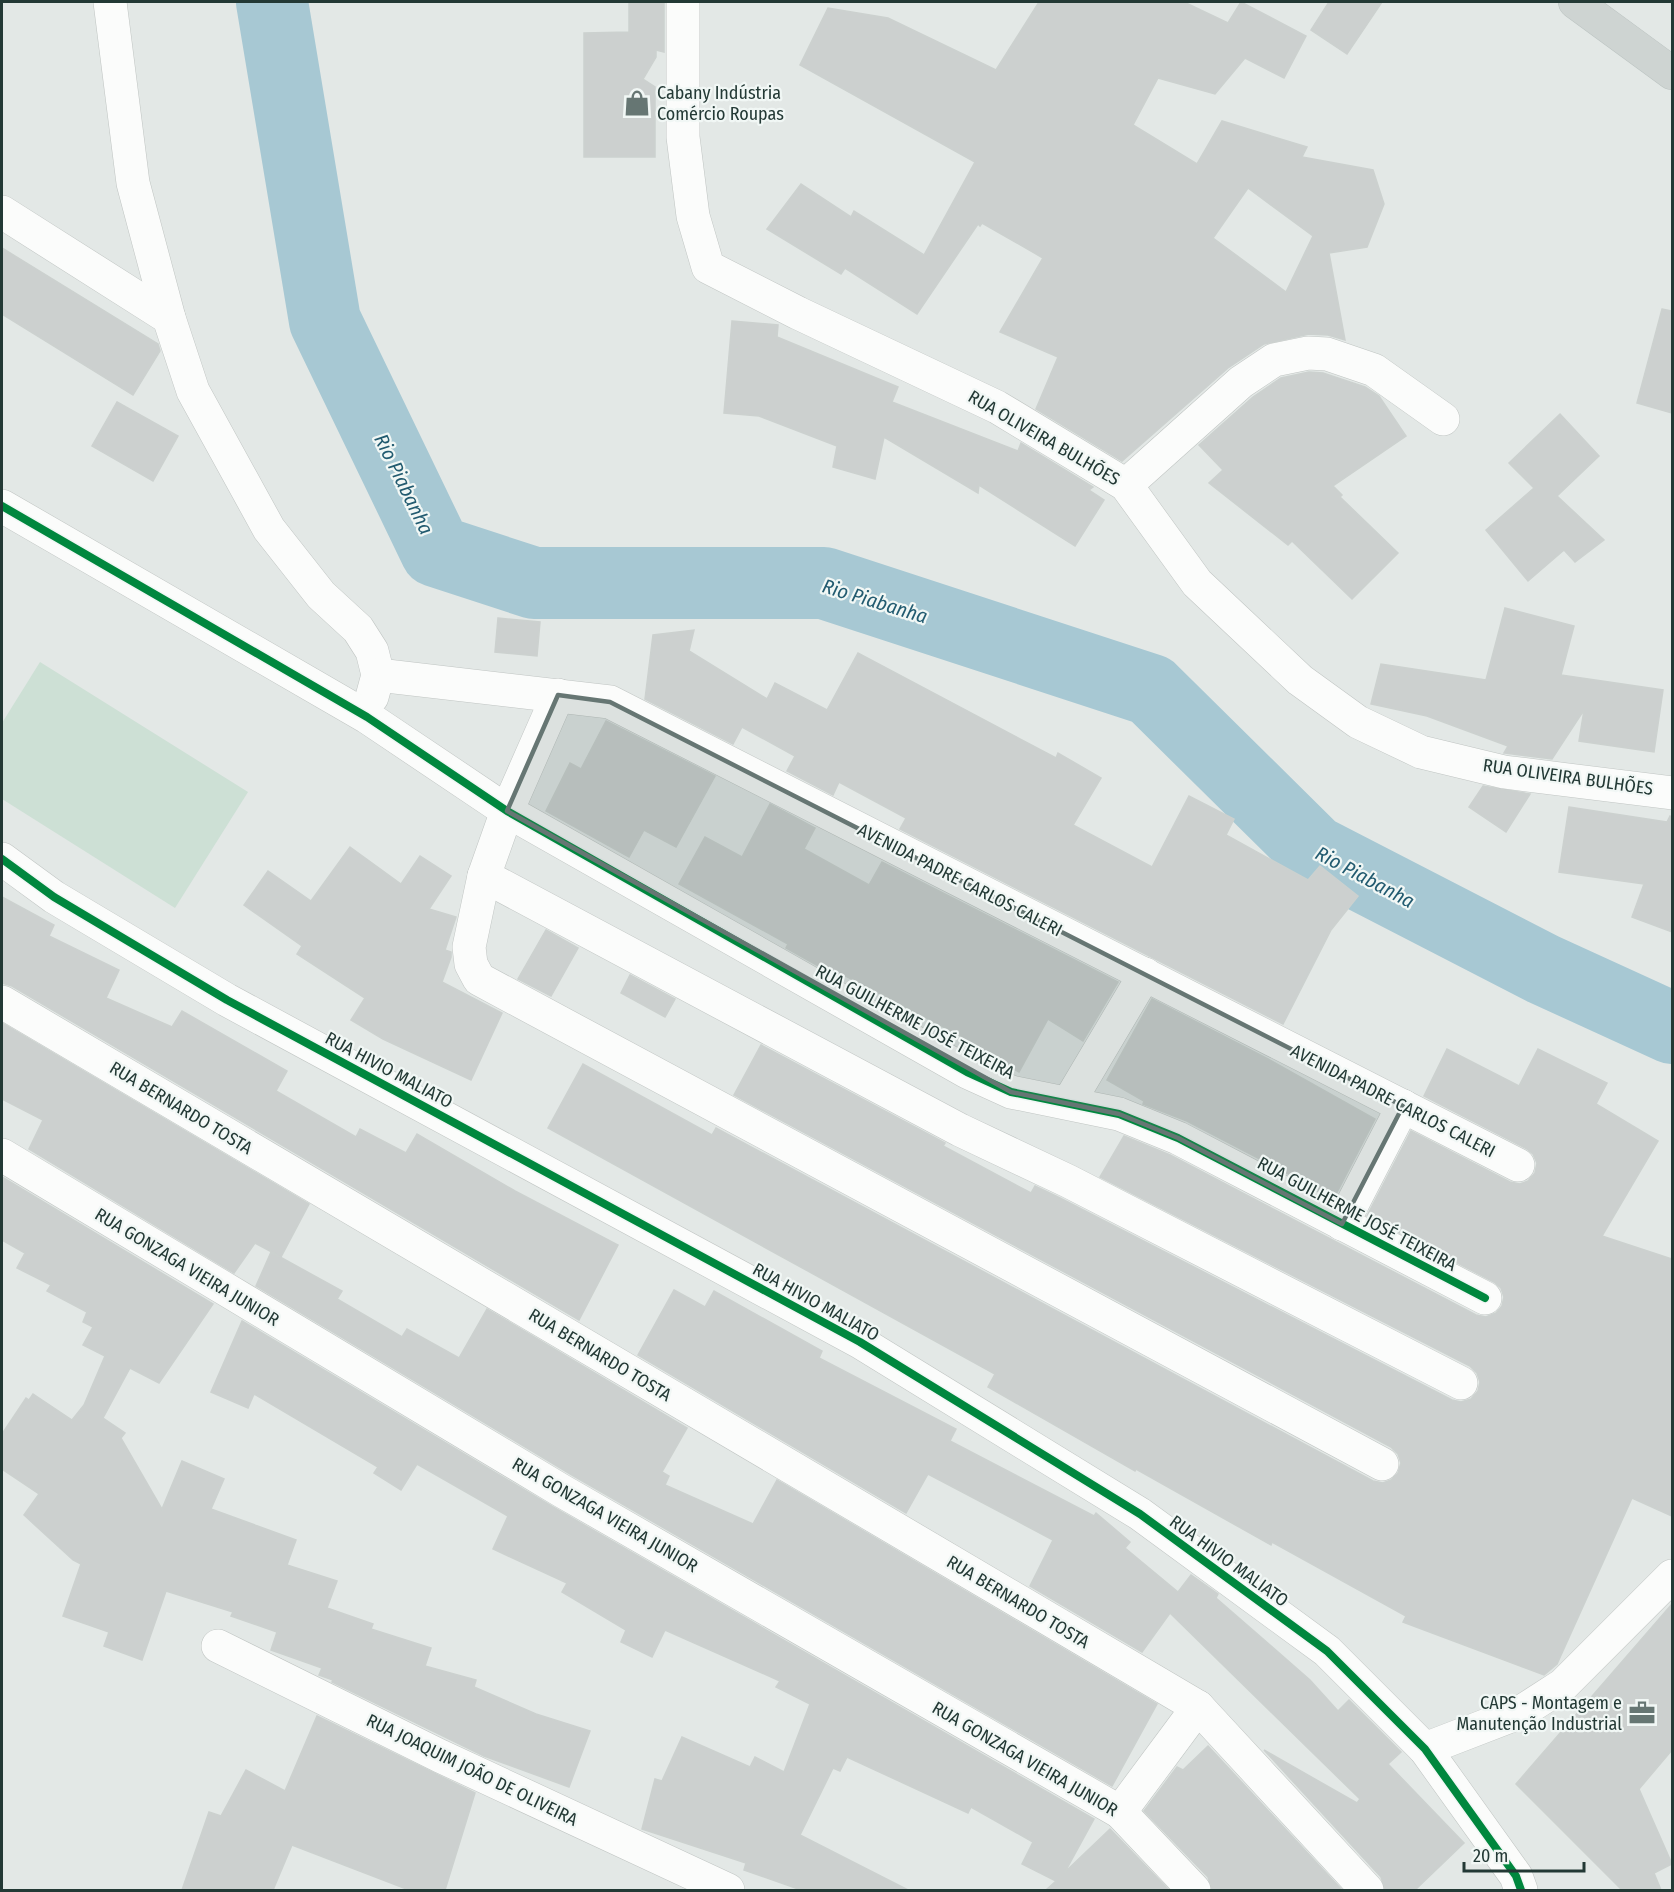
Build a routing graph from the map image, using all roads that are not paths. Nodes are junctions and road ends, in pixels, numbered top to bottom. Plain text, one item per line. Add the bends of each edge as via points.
1 (110, 2) edge
2 (683, 2) edge
3 (1575, 2) edge
4 (1672, 73) edge
5 (2, 212) edge
6 (169, 318) junction
7 (1443, 419) dead end
8 (1126, 485) junction
9 (2, 506) edge
10 (378, 675) junction
11 (558, 695) junction
12 (367, 717) junction
13 (1672, 793) edge
14 (507, 811) junction
15 (2, 859) edge
16 (484, 876) junction
17 (1145, 974) junction
18 (2, 1002) edge
19 (1069, 1102) junction
20 (1403, 1106) junction
21 (2, 1155) edge
22 (1518, 1164) dead end
23 (1342, 1224) junction
24 (1485, 1298) dead end
25 (1461, 1383) dead end
26 (1382, 1464) dead end
27 (1672, 1576) edge
28 (219, 1646) dead end
29 (1198, 1707) junction
30 (1425, 1749) junction
31 (1120, 1812) junction
32 (728, 1890) edge
33 (1194, 1890) edge
34 (1367, 1890) edge
35 (1521, 1890) edge

1 - 6 street via 133,183
2 - 8 street, RUA OLIVEIRA BULHÕES via 683,137 693,216 708,267 997,407
3 - 4 main road
5 - 6 street
6 - 10 street via 193,391 269,529 321,595 358,629 372,651
7 - 8 street via 1374,370 1327,354 1308,353 1274,360 1241,382
8 - 13 street, RUA OLIVEIRA BULHÕES via 1197,583 1300,680 1358,722 1422,752 1504,772
9 - 12 street, RUA GUILHERME JOSÉ TEIXEIRA
10 - 11 street, AVENIDA PADRE CARLOS CALERI
10 - 12 street
11 - 14 street
11 - 17 street, AVENIDA PADRE CARLOS CALERI via 610,702
12 - 14 street, RUA GUILHERME JOSÉ TEIXEIRA
14 - 16 street
14 - 19 street, RUA GUILHERME JOSÉ TEIXEIRA via 967,1072 1011,1092
15 - 30 street, RUA HIVIO MALIATO via 54,897 227,1000 860,1342 1140,1514 1327,1651
16 - 25 street via 960,1130 1068,1181
16 - 26 street via 469,947 471,964 479,979
17 - 19 street
17 - 20 street, AVENIDA PADRE CARLOS CALERI
18 - 29 street, RUA BERNARDO TOSTA
19 - 23 street, RUA GUILHERME JOSÉ TEIXEIRA via 1119,1114 1178,1138
20 - 22 street, AVENIDA PADRE CARLOS CALERI
20 - 23 street
21 - 31 street, RUA GONZAGA VIEIRA JUNIOR via 562,1491
23 - 24 street, RUA GUILHERME JOSÉ TEIXEIRA
27 - 30 street via 1563,1684 1521,1712
28 - 32 street, RUA JOAQUIM JOÃO DE OLIVEIRA via 440,1756
29 - 31 street
29 - 34 street, RUA BERNARDO TOSTA
30 - 35 street, RUA HIVIO MALIATO via 1516,1876
31 - 33 street, RUA GONZAGA VIEIRA JUNIOR

